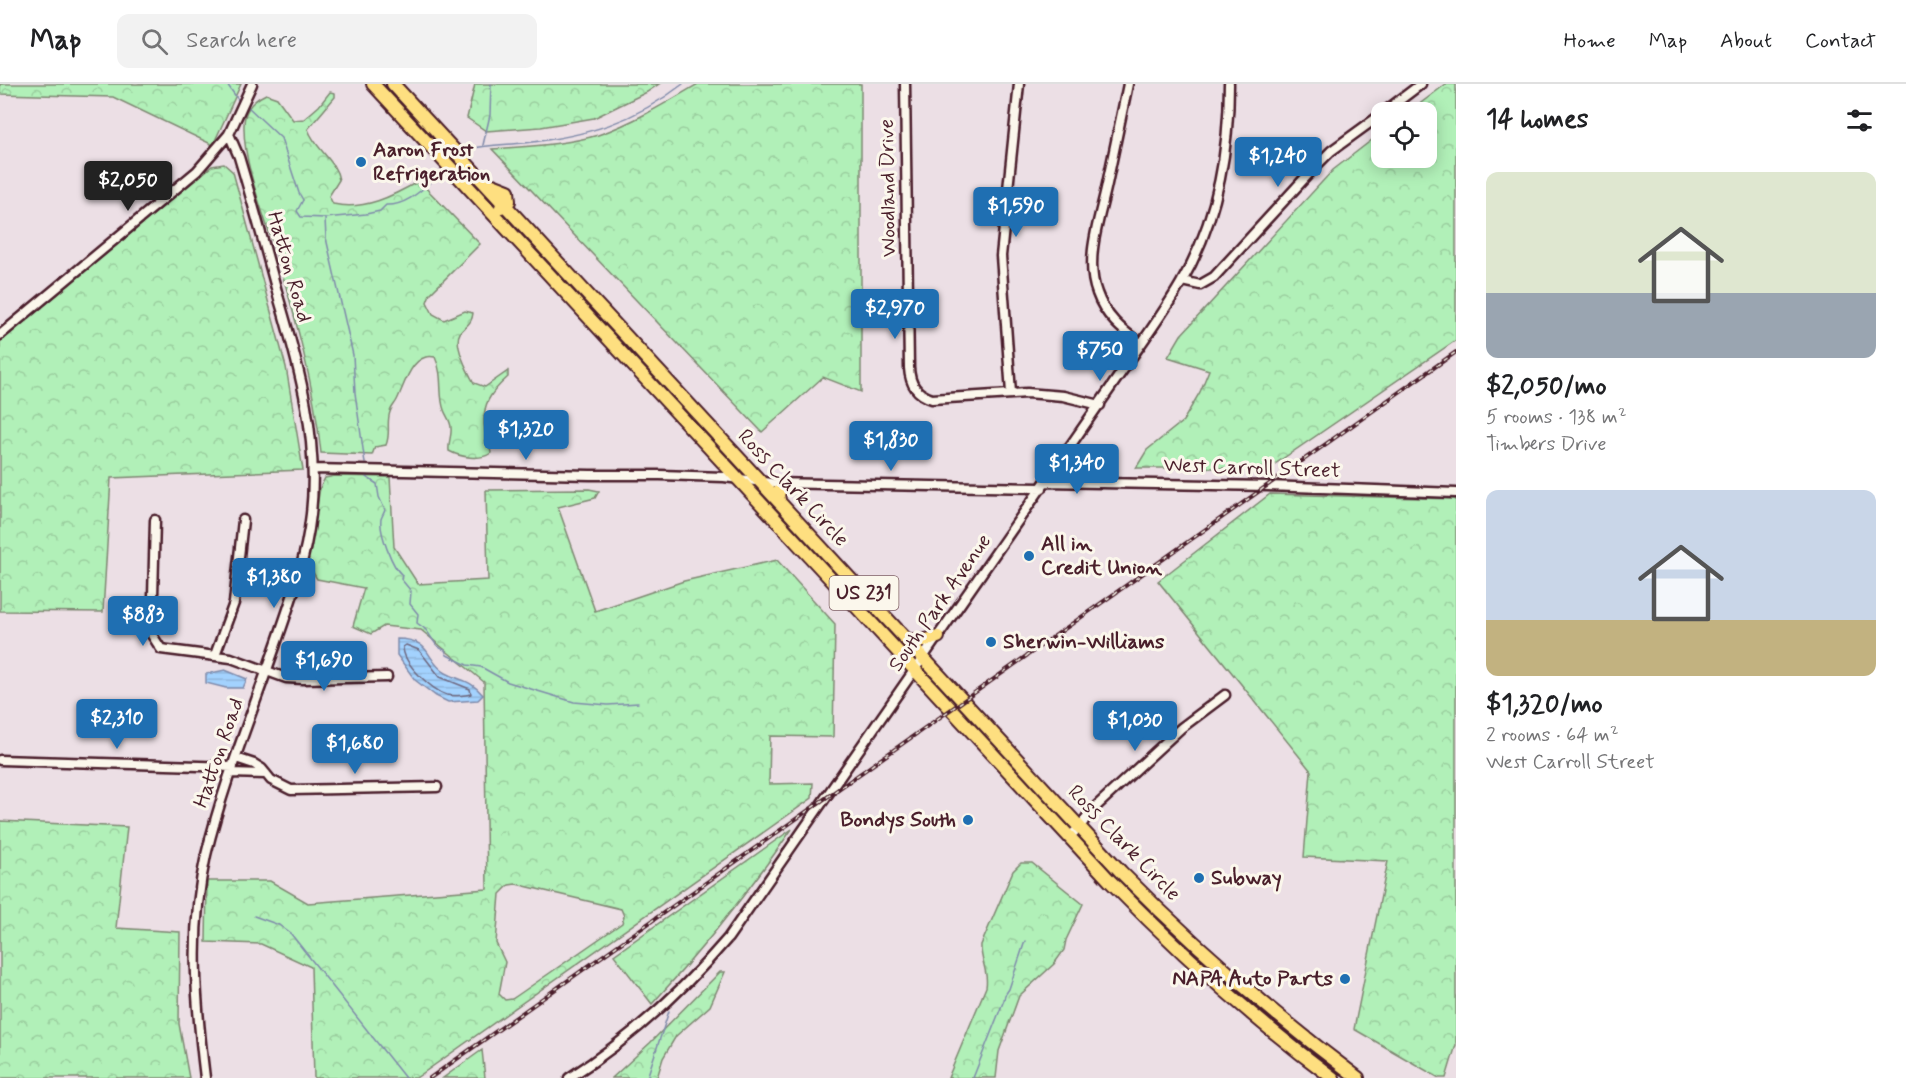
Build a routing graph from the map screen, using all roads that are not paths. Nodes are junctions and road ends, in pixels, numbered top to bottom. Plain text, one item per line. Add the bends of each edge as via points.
1 (252, 84) edge
2 (373, 84) edge
3 (393, 84) edge
4 (905, 84) edge
5 (1019, 84) edge
6 (1128, 84) edge
7 (1229, 84) edge
8 (1421, 84) edge
9 (1397, 102) edge
10 (1371, 122) edge
11 (229, 134) junction
12 (506, 205) junction
13 (485, 206) junction
14 (1182, 281) junction
15 (578, 283) junction
16 (567, 294) junction
17 (0, 334) edge
18 (1141, 344) junction
19 (1011, 393) junction
20 (1100, 405) junction
21 (313, 469) junction
22 (737, 479) junction
23 (761, 482) junction
24 (784, 483) junction
25 (1044, 485) junction
26 (1456, 493) edge
27 (779, 501) junction
28 (155, 520) dead end
29 (243, 520) dead end
30 (812, 536) junction
31 (800, 547) junction
32 (875, 605) junction
33 (864, 616) junction
34 (939, 638) junction
35 (907, 640) junction
36 (215, 655) junction
37 (924, 658) junction
38 (914, 670) junction
39 (266, 671) junction
40 (387, 677) dead end
41 (1225, 695) dead end
42 (0, 760) edge
43 (233, 766) junction
44 (266, 774) junction
45 (437, 787) dead end
46 (1080, 827) junction
47 (1069, 837) junction
48 (1153, 903) junction
49 (1142, 914) junction
50 (1208, 955) junction
51 (1197, 967) junction
52 (1329, 1056) junction
53 (1320, 1069) junction
54 (205, 1078) edge
55 (569, 1078) edge
56 (1333, 1078) edge
57 (1358, 1078) edge

1 - 11 street
2 - 13 highway, Ross Clark Circle / US 231
3 - 12 highway, Ross Clark Circle / US 231
4 - 19 street, Woodland Drive via 910,380 916,390 932,399
5 - 19 street via 1001,256
6 - 18 street via 1092,269 1105,310
7 - 14 street, South Park Avenue via 1226,143 1217,188 1208,222
8 - 9 street
10 - 14 street via 1315,167 1214,277 1200,285
11 - 17 street via 178,188
11 - 21 street, Hatton Road via 301,374 309,413
12 - 13 highway
12 - 15 highway, Ross Clark Circle / US 231
13 - 16 highway, Ross Clark Circle / US 231
14 - 18 street, South Park Avenue
15 - 16 highway
15 - 23 highway, Ross Clark Circle / US 231
16 - 22 highway, Ross Clark Circle / US 231
18 - 20 street, South Park Avenue
19 - 20 street, Woodland Drive via 1063,396
20 - 25 street, South Park Avenue
21 - 22 street, West Carroll Street
21 - 39 street, Hatton Road via 306,546
22 - 23 street, West Carroll Street
22 - 31 highway, Ross Clark Circle / US 231
23 - 24 street, West Carroll Street
23 - 27 highway, Ross Clark Circle / US 231
24 - 25 street, West Carroll Street
24 - 27 highway
25 - 26 street, West Carroll Street via 1268,486
25 - 34 street, South Park Avenue
27 - 30 highway, Ross Clark Circle / US 231
28 - 36 street via 152,634 161,650
29 - 36 street via 234,603
30 - 31 highway
30 - 32 highway, Ross Clark Circle / US 231
31 - 33 highway, Ross Clark Circle / US 231
32 - 33 highway
32 - 35 highway, Ross Clark Circle / US 231
33 - 38 highway, Ross Clark Circle / US 231
34 - 35 highway
34 - 37 street, South Park Avenue
35 - 37 highway, Ross Clark Circle / US 231
36 - 39 street
37 - 38 street, South Park Avenue
37 - 46 highway, Ross Clark Circle / US 231
38 - 47 highway, Ross Clark Circle / US 231
38 - 55 street, South Park Avenue via 728,938 652,1017
39 - 40 street via 303,679
39 - 43 street, Hatton Road
41 - 46 street via 1181,728 1090,812
42 - 43 street
43 - 44 street
43 - 44 street via 254,764
43 - 54 street, Hatton Road via 206,858 197,917 196,979
44 - 45 street via 291,789
46 - 47 street
46 - 48 highway, Ross Clark Circle / US 231
47 - 49 highway, Ross Clark Circle / US 231
48 - 49 highway
48 - 50 highway, Ross Clark Circle / US 231
49 - 51 highway, Ross Clark Circle / US 231
50 - 51 highway
50 - 52 highway, Ross Clark Circle / US 231
51 - 53 highway, Ross Clark Circle / US 231
52 - 53 highway
52 - 57 highway, Ross Clark Circle / US 231
53 - 56 highway, Ross Clark Circle / US 231

